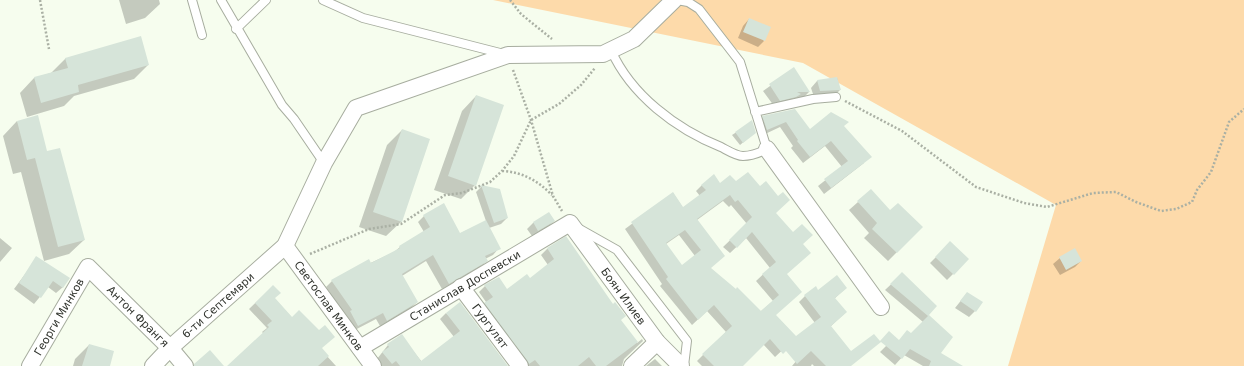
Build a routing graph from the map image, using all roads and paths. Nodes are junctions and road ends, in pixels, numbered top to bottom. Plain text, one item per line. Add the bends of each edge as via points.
1 (40, 0) edge
2 (192, 0) edge
3 (221, 0) edge
4 (266, 0) edge
5 (323, 0) edge
6 (510, 0) edge
7 (675, 0) edge
8 (236, 29) junction
9 (202, 36) dead end
10 (49, 49) dead end
11 (607, 52) junction
12 (570, 54) junction
13 (508, 55) junction
14 (836, 96) joint
15 (1244, 109) edge
16 (755, 112) junction
17 (531, 120) junction
18 (766, 149) junction
19 (324, 163) junction
20 (502, 171) junction
21 (553, 196) junction
22 (570, 223) junction
23 (285, 246) junction
24 (295, 261) junction
25 (88, 267) joint
26 (461, 287) junction
27 (881, 307) dead end
28 (657, 342) junction
29 (170, 348) junction
30 (360, 348) junction
31 (30, 366) edge
32 (153, 366) edge
33 (185, 366) edge
34 (373, 366) edge
35 (520, 366) edge
36 (632, 366) edge
37 (682, 366) edge

1 - 10 path
2 - 9 lane
3 - 8 lane
4 - 8 lane
5 - 13 lane via 363,18
6 - 12 path via 521,14
7 - 11 street via 634,39
7 - 16 lane via 688,2 699,9 740,62
8 - 19 lane via 282,105
11 - 12 street
11 - 17 path via 581,86 559,104
11 - 18 lane via 644,97 669,119 708,142 742,156
12 - 13 street
13 - 17 path
13 - 19 street via 356,108
14 - 15 path via 902,131 976,186 1024,203 1047,207 1093,193 1116,192 1161,211 1176,209 1192,202 1210,172 1229,122
14 - 16 lane
16 - 18 lane
17 - 20 path via 514,156
17 - 21 path
18 - 27 street
19 - 23 street
20 - 21 path via 512,171 532,179
20 - 24 path via 490,182 462,193 445,195 401,224 369,229
21 - 22 path
22 - 26 street, Станислав Доспевски
22 - 28 street, Боян Илиев
22 - 37 lane via 617,250 687,341
23 - 24 street, Светослав Минков
23 - 29 street, 6-ти Септември
24 - 30 street, Светослав Минков
25 - 29 street, Антон Франгя
25 - 31 street, Георги Минков
26 - 30 street, Станислав Доспевски
26 - 35 street, Гургулят
28 - 36 street
28 - 37 street, Боян Илиев
29 - 32 street, 6-ти Септември
29 - 33 street, Антон Франгя
30 - 34 street, Светослав Минков

